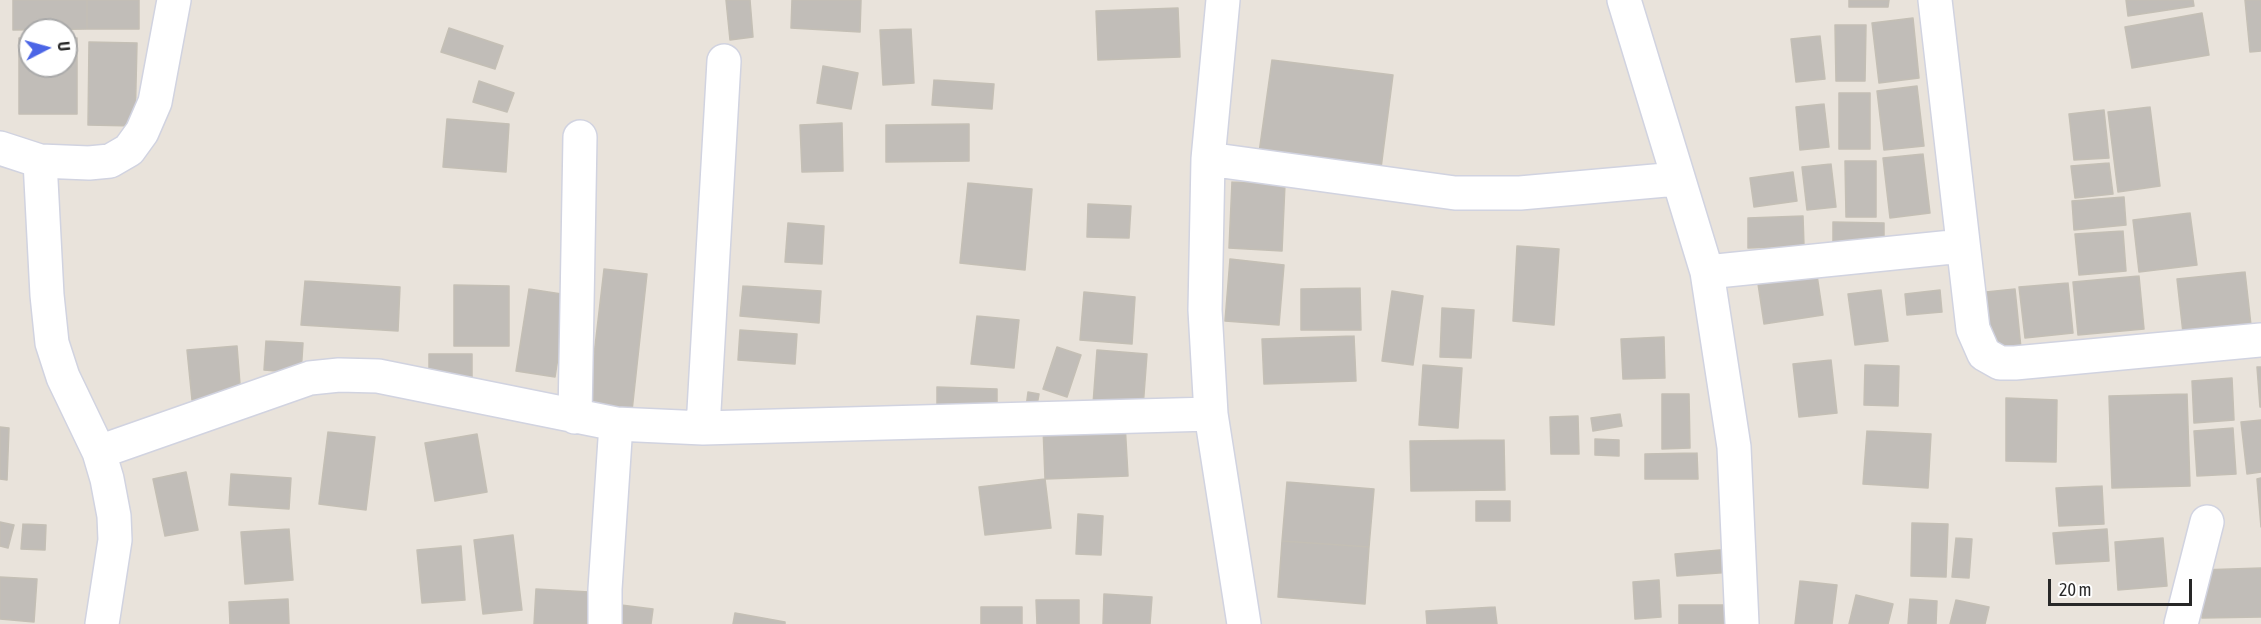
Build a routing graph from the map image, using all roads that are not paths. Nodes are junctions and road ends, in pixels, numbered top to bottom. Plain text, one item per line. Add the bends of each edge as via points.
1 (174, 0) edge
2 (1223, 0) edge
3 (1624, 0) edge
4 (1935, 0) edge
5 (724, 61) dead end
6 (580, 137) dead end
7 (0, 148) edge
8 (1208, 159) junction
9 (40, 161) junction
10 (1677, 179) junction
11 (1962, 246) junction
12 (1707, 272) junction
13 (2261, 340) edge
14 (1211, 414) junction
15 (575, 417) junction
16 (616, 424) junction
17 (703, 428) junction
18 (99, 452) junction
19 (2207, 522) dead end
20 (102, 624) edge
21 (605, 624) edge
22 (1244, 624) edge
23 (1742, 624) edge
24 (2181, 624) edge

1 - 9 street via 155,102 129,150 110,160 89,164
2 - 8 street
3 - 10 street
4 - 11 street
5 - 17 street
6 - 15 street
7 - 9 street
8 - 10 street via 1455,193 1520,193
8 - 14 street via 1205,310
9 - 18 street via 52,344
10 - 12 street
11 - 12 street
11 - 13 street via 1973,329 1984,354 2000,363
12 - 23 street via 1734,447
14 - 17 street
14 - 22 street
15 - 16 street
15 - 18 street via 378,376 339,375 310,378
16 - 17 street
16 - 21 street
18 - 20 street via 114,516 115,540
19 - 24 street

